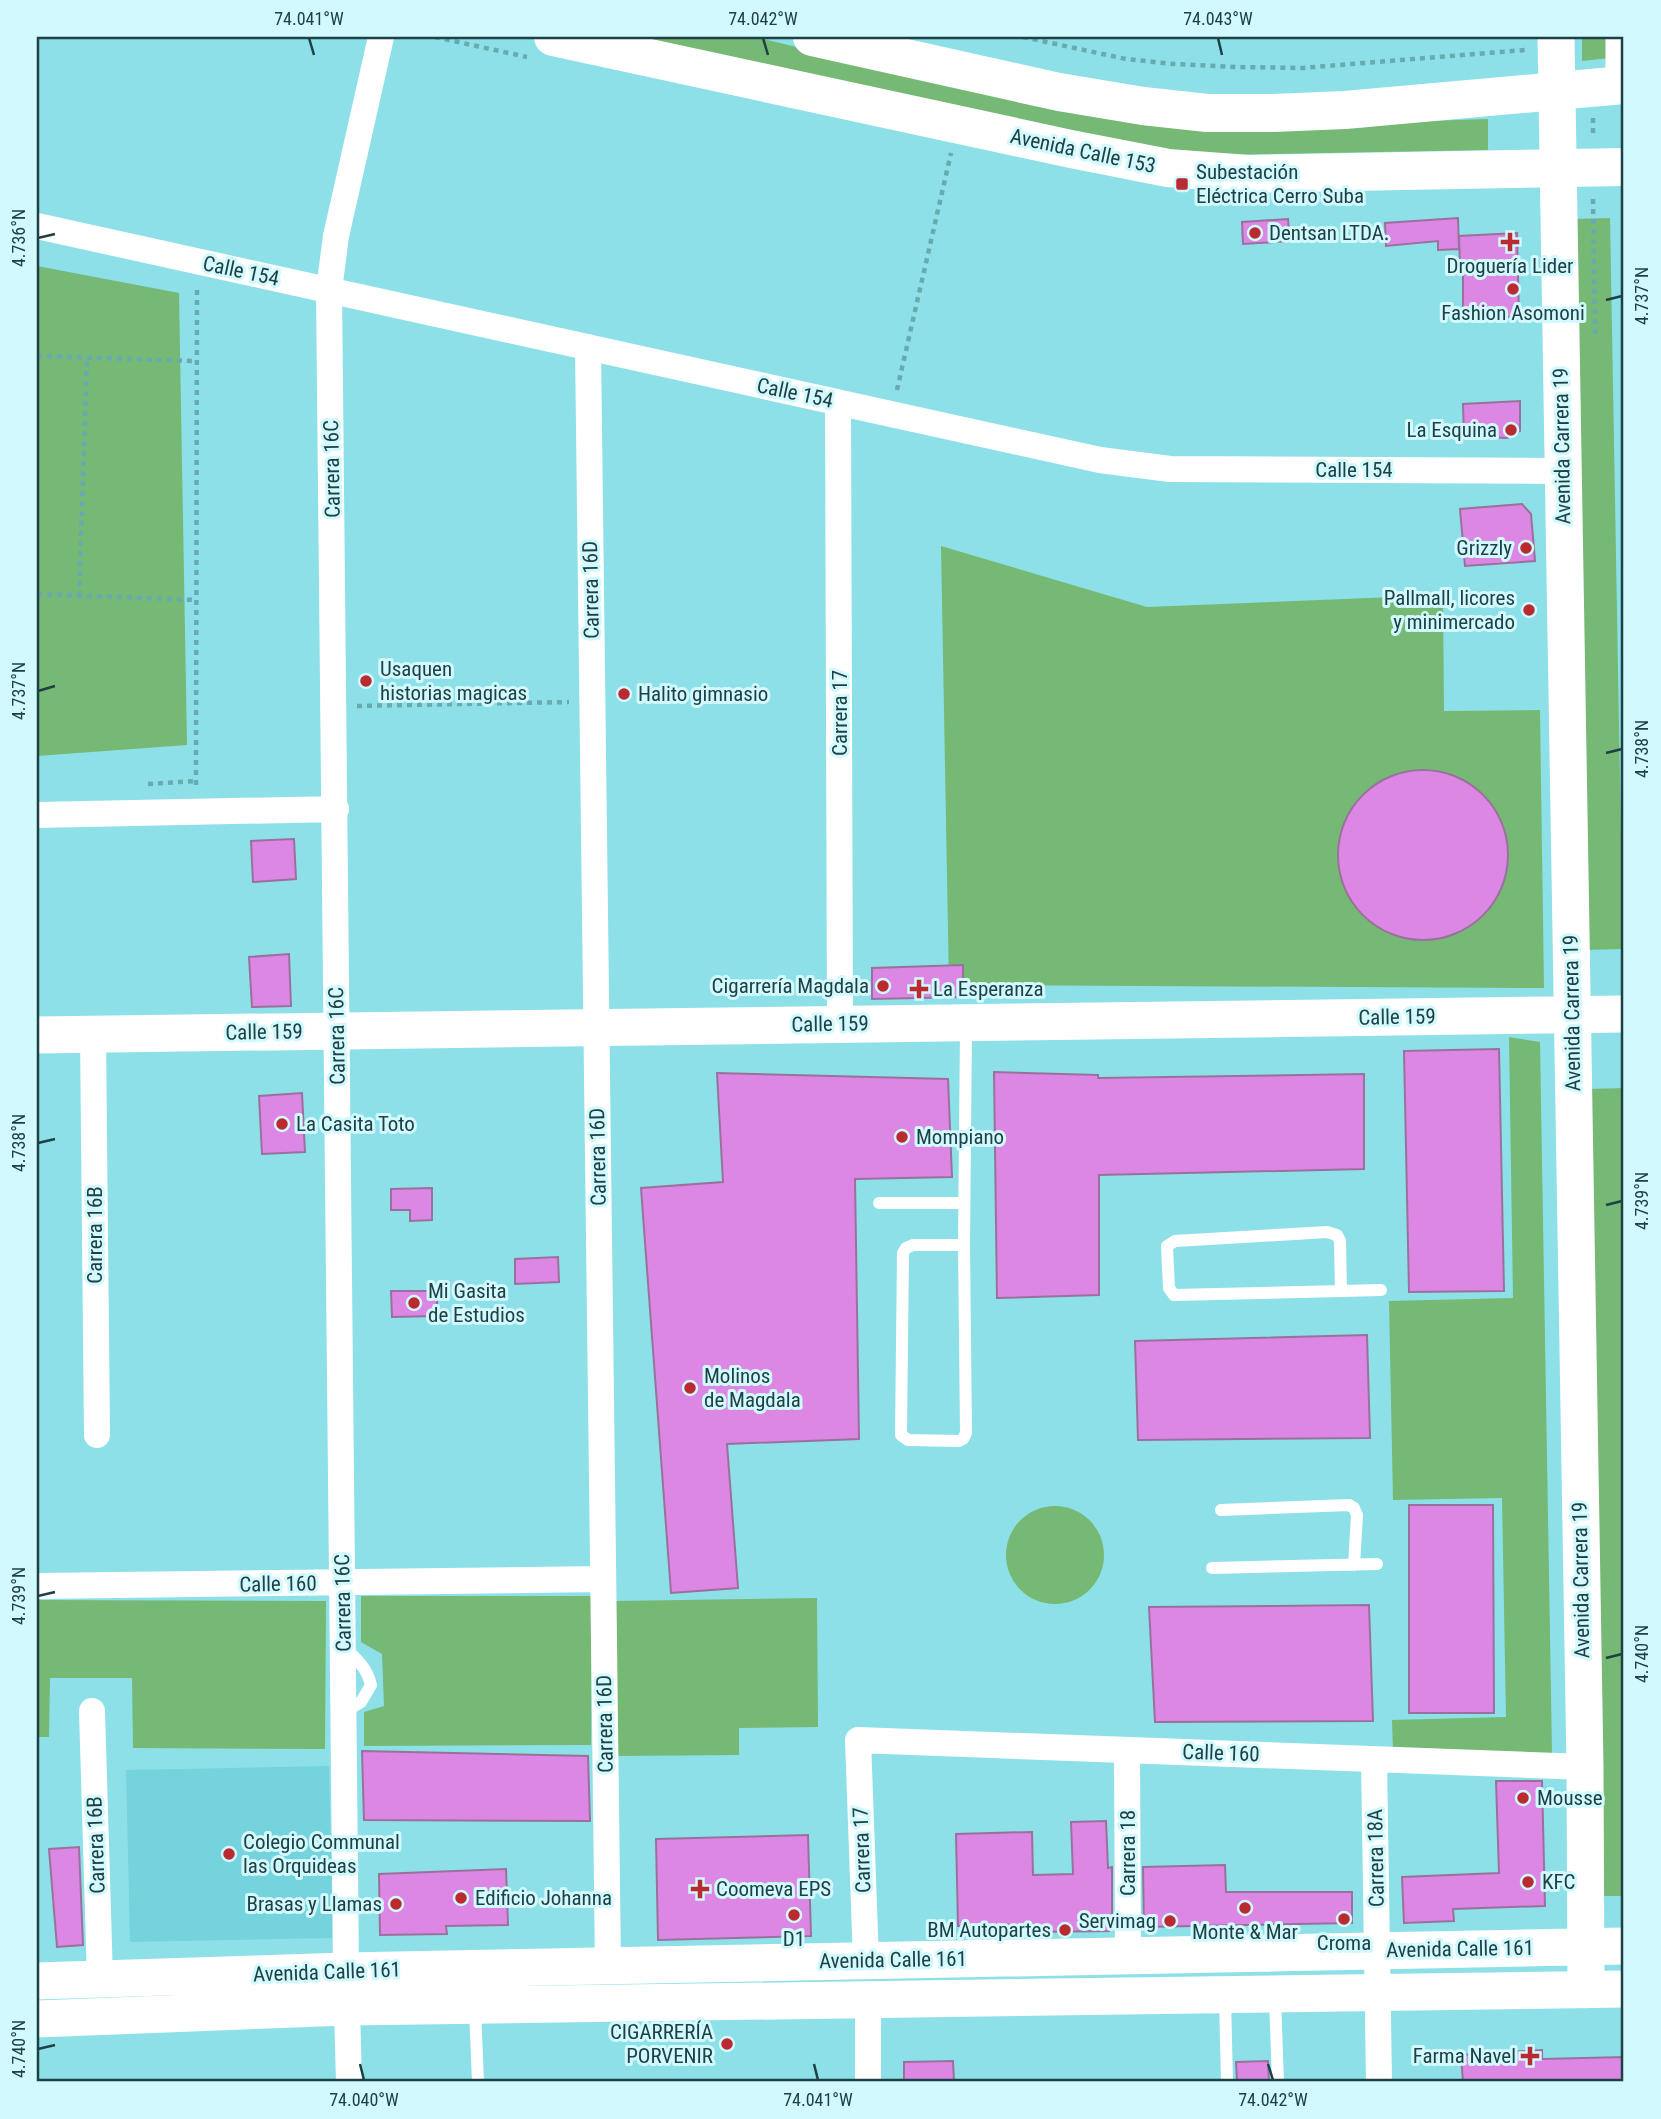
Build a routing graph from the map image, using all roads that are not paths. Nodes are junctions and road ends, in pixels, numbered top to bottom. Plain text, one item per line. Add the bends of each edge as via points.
1 (381, 37) edge
2 (553, 37) edge
3 (812, 37) edge
4 (1624, 37) edge
5 (1556, 41) edge
6 (1624, 72) edge
7 (1624, 85) edge
8 (1556, 91) junction
9 (1624, 167) edge
10 (1558, 168) junction
11 (37, 226) edge
12 (329, 290) junction
13 (588, 347) junction
14 (838, 402) junction
15 (1563, 471) junction
16 (335, 809) junction
17 (37, 815) edge
18 (1571, 1014) junction
19 (1624, 1014) edge
20 (966, 1023) junction
21 (840, 1024) junction
22 (596, 1028) junction
23 (337, 1031) junction
24 (37, 1035) edge
25 (93, 1035) junction
26 (879, 1203) dead end
27 (964, 1203) junction
28 (964, 1245) junction
29 (1381, 1290) dead end
30 (1341, 1291) junction
31 (97, 1435) dead end
32 (1221, 1510) dead end
33 (1377, 1564) dead end
34 (1354, 1565) junction
35 (1212, 1567) dead end
36 (603, 1579) junction
37 (343, 1583) junction
38 (37, 1586) edge
39 (92, 1711) dead end
40 (858, 1740) joint
41 (1127, 1750) junction
42 (1374, 1759) junction
43 (1584, 1767) junction
44 (1624, 1946) edge
45 (1586, 1947) junction
46 (1377, 1951) junction
47 (1128, 1955) junction
48 (866, 1961) junction
49 (608, 1966) junction
50 (346, 1971) junction
51 (100, 1979) junction
52 (37, 1981) edge
53 (1624, 1989) edge
54 (1586, 1990) junction
55 (1377, 1993) junction
56 (1275, 1994) junction
57 (1225, 1995) junction
58 (868, 2000) junction
59 (475, 2005) junction
60 (347, 2007) junction
61 (37, 2019) edge
62 (349, 2082) edge
63 (478, 2082) edge
64 (868, 2082) edge
65 (1227, 2082) edge
66 (1278, 2082) edge
67 (1379, 2082) edge

1 - 12 street, Carrera 16C via 336,236
2 - 10 main road, Avenida Calle 153 via 1130,161 1200,172
3 - 8 main road via 1070,94 1207,113 1345,110
4 - 6 main road
5 - 8 main road, Avenida Carrera 19
7 - 8 main road
8 - 10 main road, Avenida Carrera 19
9 - 10 main road, Avenida Calle 153
10 - 15 main road, Avenida Carrera 19
11 - 12 street, Calle 154
12 - 13 street, Calle 154
12 - 16 street, Carrera 16C
13 - 14 street, Calle 154
13 - 22 street, Carrera 16D
14 - 15 street, Calle 154 via 1100,460 1170,469
14 - 21 street, Carrera 17
15 - 18 main road, Avenida Carrera 19
16 - 17 street
16 - 23 street, Carrera 16C
18 - 19 main road, Calle 159
18 - 20 main road, Calle 159
18 - 43 main road, Avenida Carrera 19
20 - 21 main road, Calle 159
20 - 27 lane
21 - 22 main road, Calle 159
22 - 23 main road, Calle 159
22 - 36 street, Carrera 16D
23 - 25 main road, Calle 159
23 - 37 street, Carrera 16C
24 - 25 main road, Calle 159
25 - 31 street, Carrera 16B
26 - 27 lane
27 - 28 lane
28 - 28 lane via 913,1245 903,1253 901,1435 908,1440 959,1441 966,1433
29 - 30 lane
30 - 30 lane via 1340,1241 1327,1232 1175,1241 1167,1246 1169,1288 1174,1295
32 - 34 lane via 1349,1505 1357,1515
33 - 34 lane
34 - 35 lane
36 - 37 street, Calle 160
36 - 49 street, Carrera 16D
37 - 38 street, Calle 160
37 - 50 street, Carrera 16C
39 - 51 street, Carrera 16B
40 - 41 street, Calle 160
40 - 48 street, Carrera 17
41 - 42 street, Calle 160
41 - 47 street, Carrera 18
42 - 43 street, Calle 160
42 - 46 street, Carrera 18A
43 - 45 main road, Avenida Carrera 19
44 - 45 main road, Avenida Calle 161
45 - 46 main road, Avenida Calle 161
45 - 54 main road, Avenida Carrera 19
46 - 47 main road, Avenida Calle 161
46 - 55 street, Carrera 18A
47 - 48 main road, Avenida Calle 161
48 - 49 main road, Avenida Calle 161
49 - 50 main road, Avenida Calle 161
50 - 51 main road, Avenida Calle 161
50 - 60 street, Carrera 16C
51 - 52 main road, Avenida Calle 161
53 - 54 main road, Avenida Calle 161
54 - 55 main road, Avenida Calle 161
55 - 56 main road, Avenida Calle 161
55 - 67 street, Carrera 18A
56 - 57 main road, Avenida Calle 161
56 - 66 lane
57 - 58 main road, Avenida Calle 161
57 - 65 lane
58 - 59 main road, Avenida Calle 161
58 - 64 street
59 - 60 main road, Avenida Calle 161
59 - 63 lane
60 - 61 main road, Avenida Calle 161
60 - 62 street, Carrera 16C

